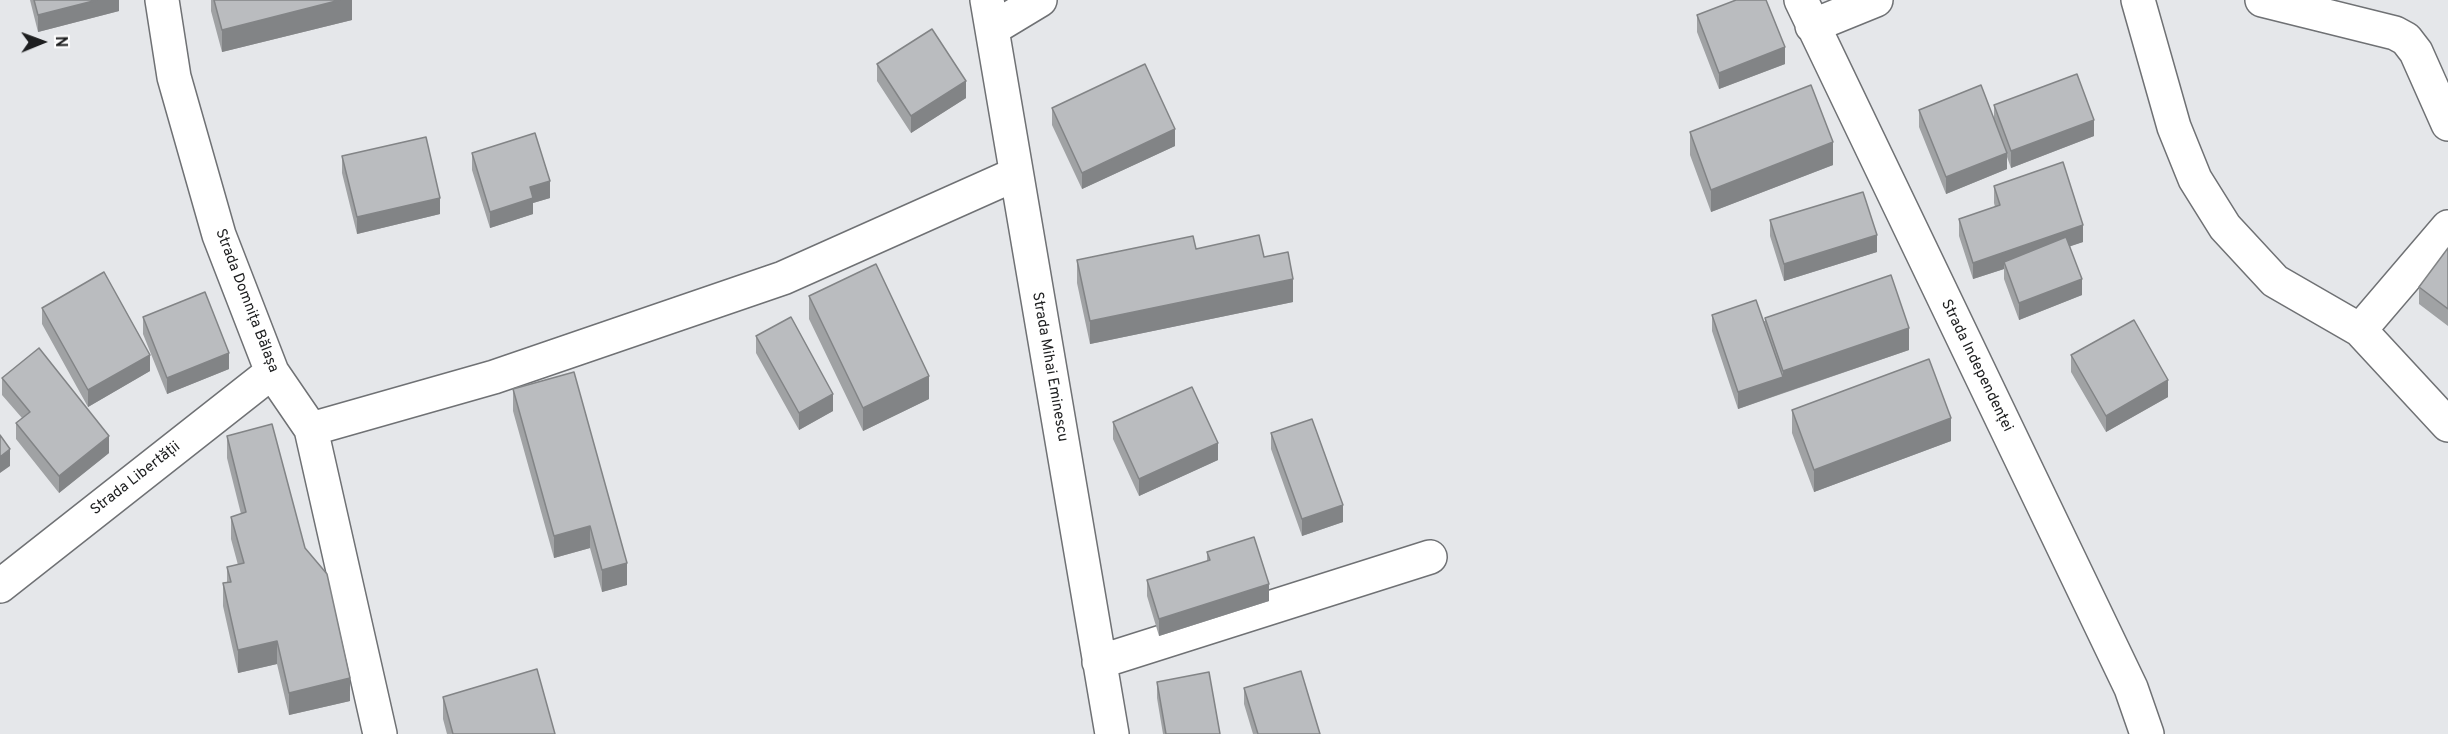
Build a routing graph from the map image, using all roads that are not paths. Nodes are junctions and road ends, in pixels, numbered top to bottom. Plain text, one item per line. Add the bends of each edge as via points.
1 (162, 0) edge
2 (1040, 0) edge
3 (1876, 0) edge
4 (2138, 0) edge
5 (2262, 0) edge
6 (1807, 13) edge
7 (989, 14) edge
8 (2448, 124) edge
9 (1016, 174) junction
10 (2448, 227) edge
11 (2360, 330) junction
12 (272, 372) junction
13 (2448, 425) edge
14 (311, 429) junction
15 (1430, 557) dead end
16 (0, 586) edge
17 (1099, 662) junction
18 (380, 734) edge
19 (1112, 734) edge
20 (2147, 734) edge

1 - 12 street, Strada Domnița Bălașa via 174,77 219,236
2 - 7 street
3 - 6 street
4 - 11 street via 2174,127 2195,179 2225,226 2276,281
5 - 8 street via 2406,39 2416,52
6 - 20 street, Strada Independenței via 2131,688
7 - 9 street, Strada Mihai Eminescu
9 - 14 street via 783,278 494,377
9 - 17 street, Strada Mihai Eminescu
10 - 11 street
11 - 13 street
12 - 14 street, Strada Domnița Bălașa
12 - 16 street, Strada Libertății
14 - 18 street, Strada Domnița Bălașa
15 - 17 street
17 - 19 street, Strada Mihai Eminescu

